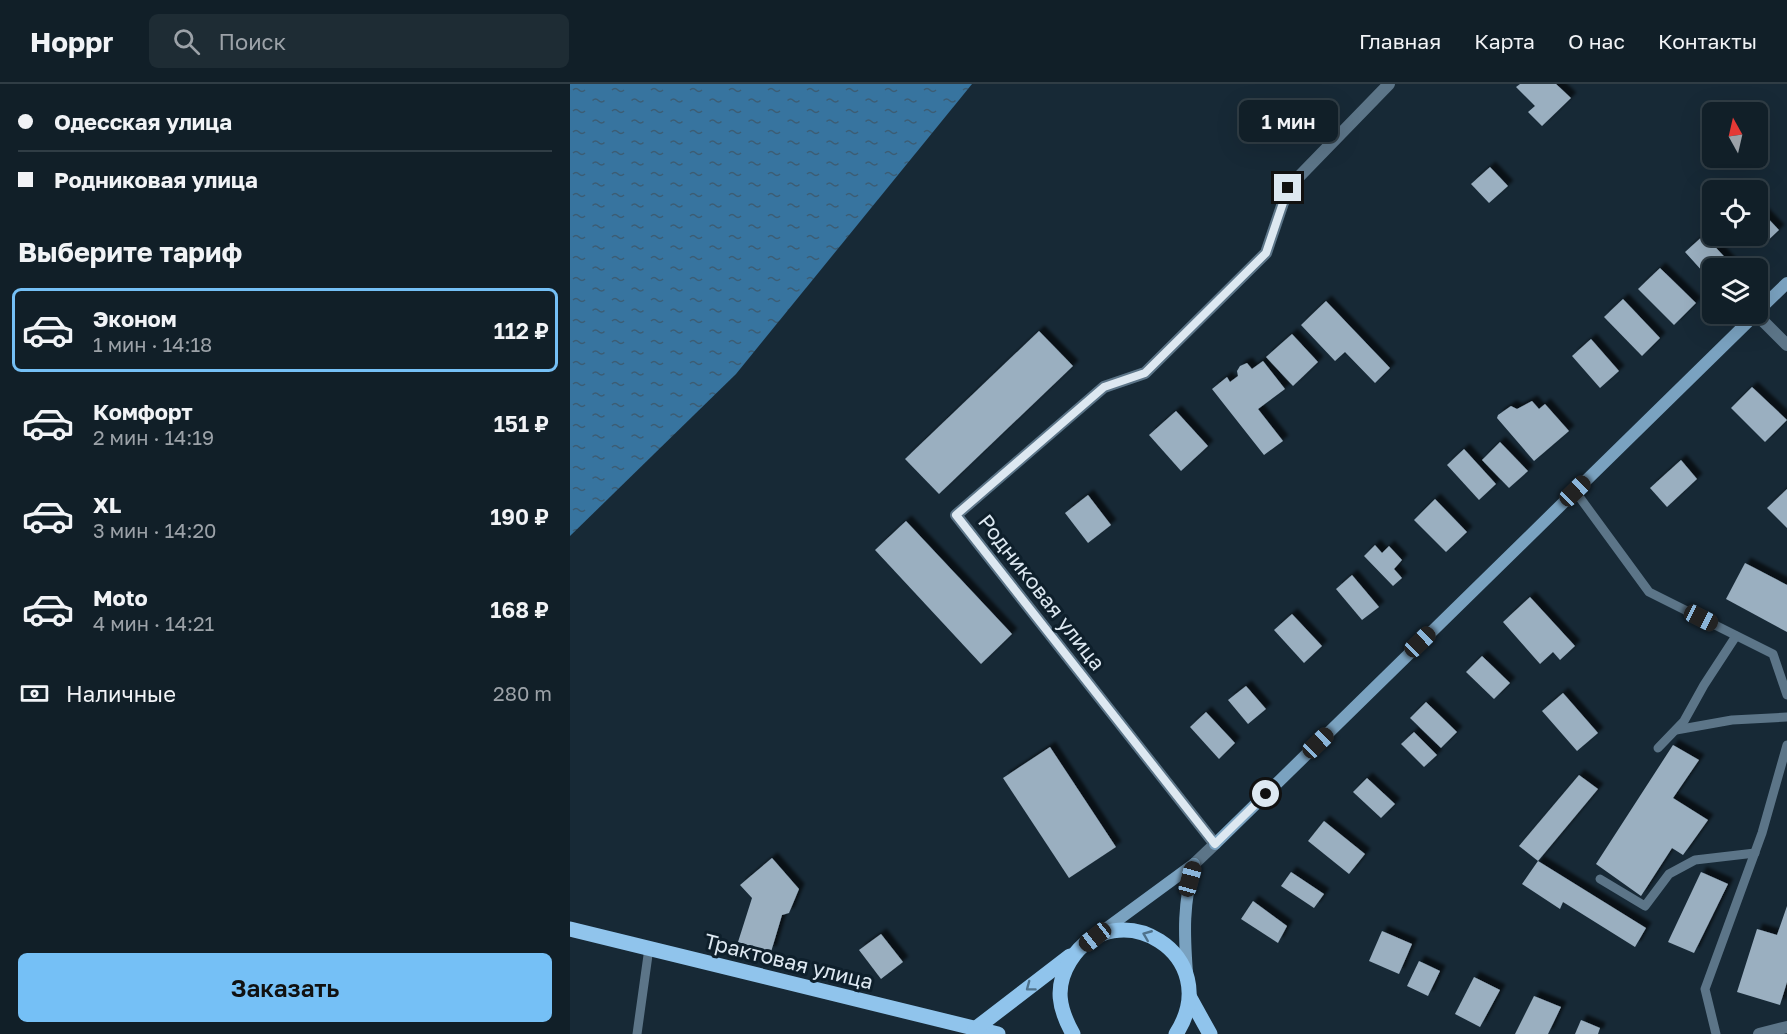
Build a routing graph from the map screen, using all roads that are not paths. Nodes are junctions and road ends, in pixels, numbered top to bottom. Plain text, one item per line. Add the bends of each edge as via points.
1 (1389, 84) edge
2 (1787, 283) edge
3 (1768, 302) edge
4 (1746, 324) edge
5 (1767, 324) edge
6 (1787, 345) edge
7 (1575, 491) junction
8 (1736, 636) junction
9 (1787, 694) edge
10 (1787, 717) edge
11 (1676, 730) junction
12 (1787, 745) edge
13 (1658, 748) dead end
14 (1215, 844) junction
15 (1755, 853) junction
16 (1194, 864) junction
17 (1600, 879) dead end
18 (570, 929) edge
19 (1095, 937) junction
20 (649, 948) junction
21 (1077, 951) junction
22 (1187, 975) junction
23 (1190, 998) junction
24 (1787, 1027) edge
25 (975, 1029) junction
26 (637, 1034) edge
27 (998, 1034) edge
28 (1073, 1034) edge
29 (1176, 1034) edge
30 (1210, 1034) edge
31 (1716, 1034) edge
32 (1759, 1034) edge

1 - 14 street, Родниковая улица via 1288,188 1266,253 1258,261 1145,373 1104,387 956,515
2 - 3 main road
4 - 7 main road
5 - 6 street
7 - 8 lane via 1649,592
7 - 14 main road
8 - 9 lane via 1773,654
8 - 11 lane
10 - 11 lane via 1732,720
11 - 13 lane
12 - 15 lane
14 - 16 street
15 - 17 lane via 1695,860 1669,874 1645,906
15 - 31 lane via 1705,989
16 - 19 main road
16 - 22 main road via 1184,933
18 - 20 main road, Трактовая улица
19 - 21 main road
22 -> 19 main road via 1177,955 1160,940 1139,931 1116,930
20 - 25 main road, Трактовая улица
20 - 26 lane
21 -> 25 main road
21 - 28 main road via 1064,970 1059,992 1062,1015
22 - 23 main road
23 - 29 main road via 1185,1020
23 - 30 main road
24 - 32 street
25 - 27 main road, Трактовая улица

